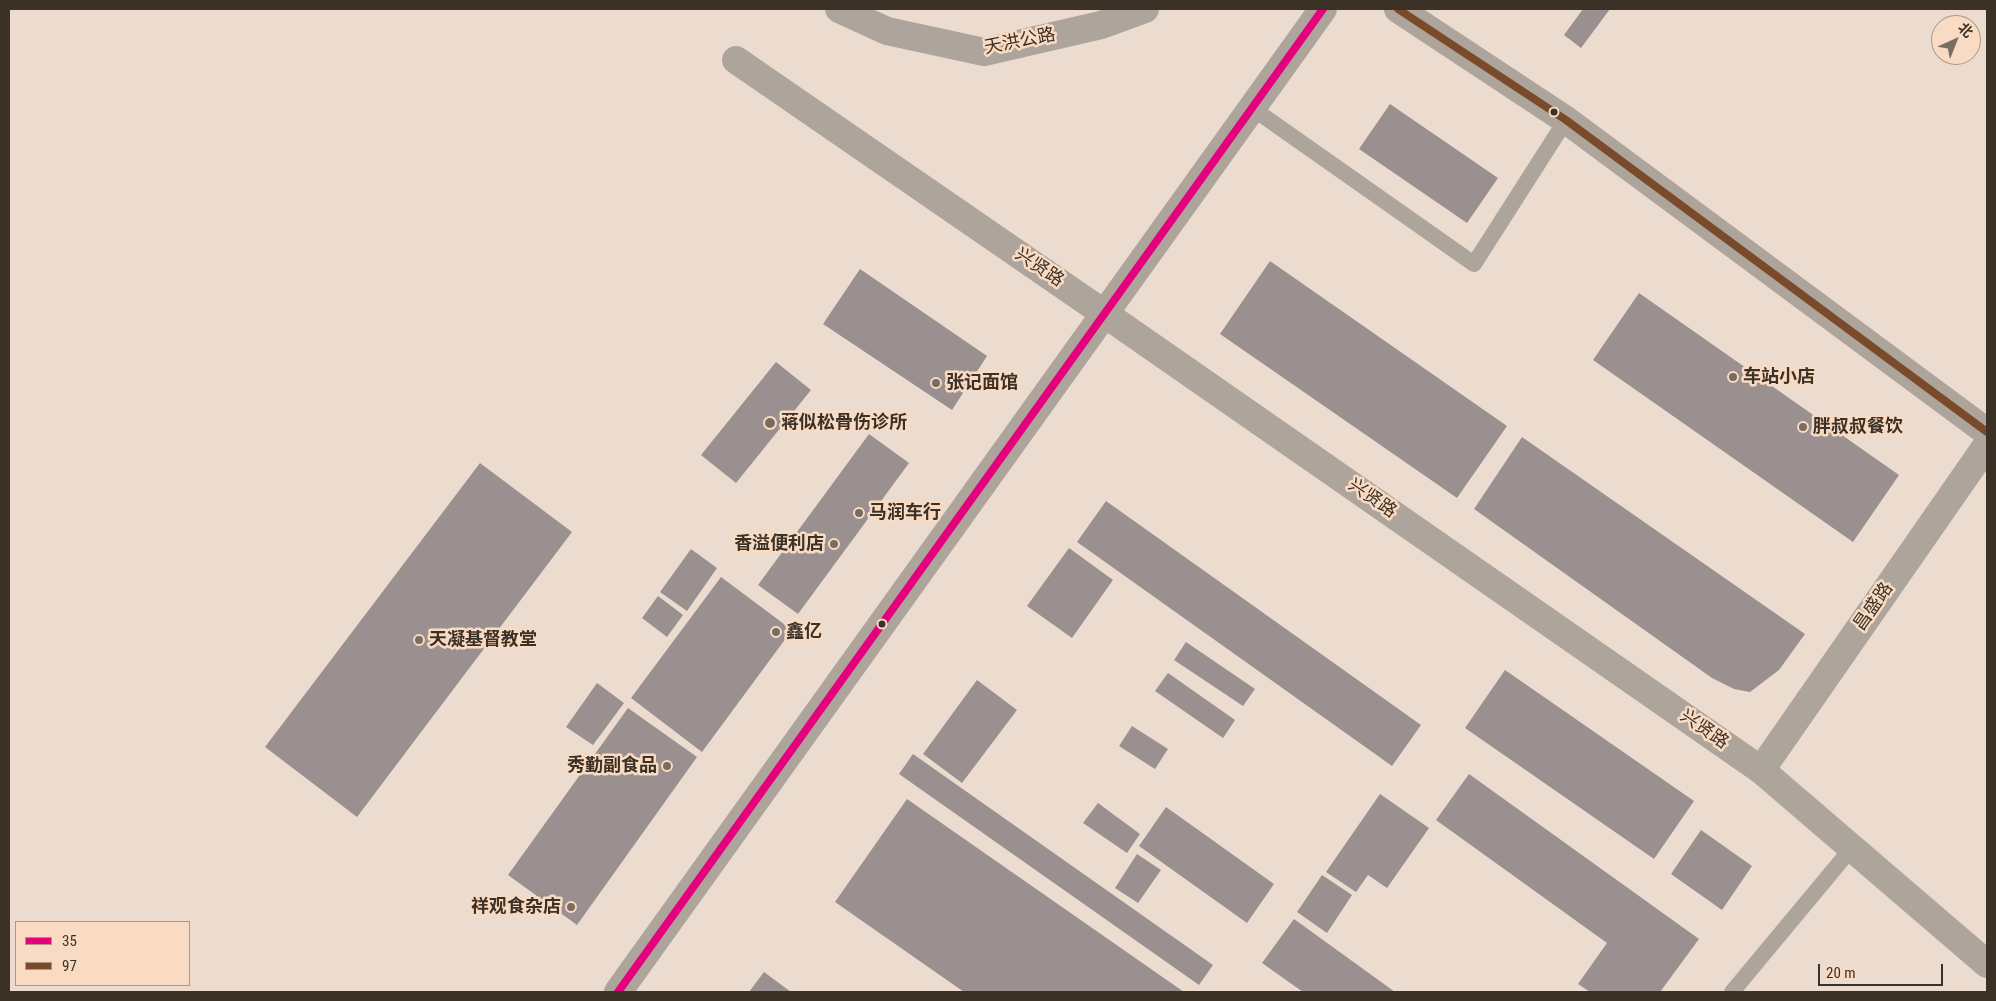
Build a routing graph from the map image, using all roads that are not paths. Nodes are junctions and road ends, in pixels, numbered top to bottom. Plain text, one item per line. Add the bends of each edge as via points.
1 (839, 9) edge
2 (1145, 9) edge
3 (1323, 9) edge
4 (1398, 9) edge
5 (736, 60) dead end
6 (1252, 108) junction
7 (1566, 120) junction
8 (1105, 314) junction
9 (1987, 432) edge
10 (1987, 444) edge
11 (1761, 770) junction
12 (1851, 848) junction
13 (1987, 964) edge
14 (618, 992) edge
15 (1732, 992) edge

1 - 2 street, 天洪公路 via 887,32 984,52 1101,25
3 - 6 street
4 - 7 street
5 - 8 street, 兴贤路
6 - 7 lane via 1474,264
6 - 8 street
7 - 9 street
8 - 11 street, 兴贤路
8 - 14 street
10 - 11 street, 昌盛路
11 - 12 street, 兴贤路
12 - 13 street, 兴贤路
12 - 15 lane

